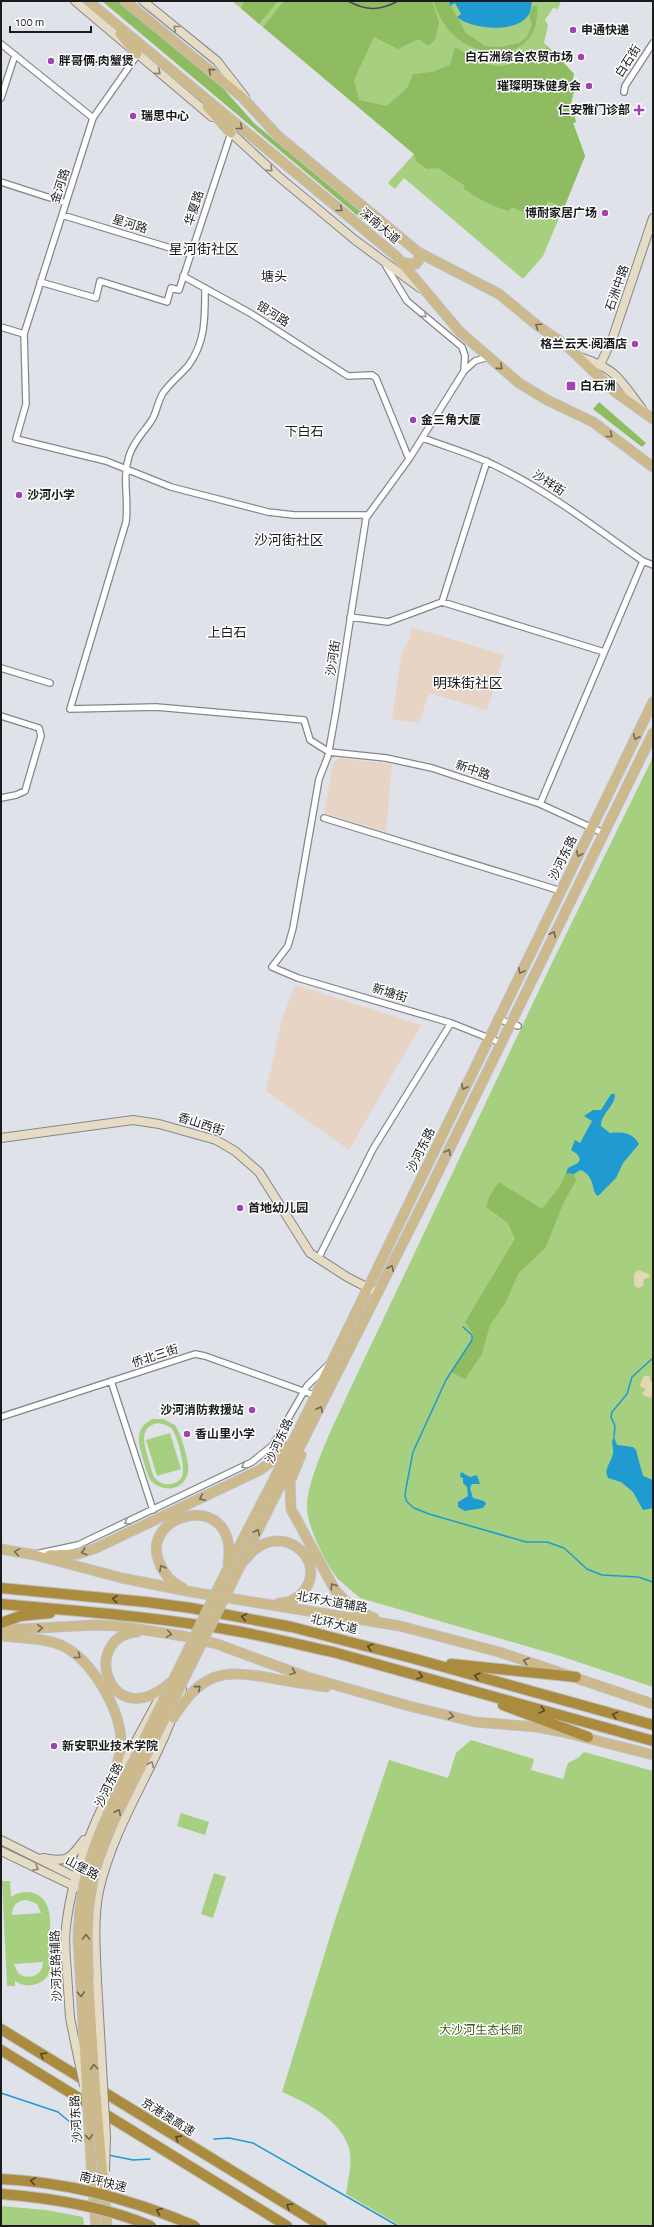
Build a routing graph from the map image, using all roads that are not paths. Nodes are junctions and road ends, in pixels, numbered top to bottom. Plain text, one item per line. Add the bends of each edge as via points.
1 (75, 1) edge
2 (88, 1) edge
3 (125, 1) edge
4 (132, 1) edge
5 (142, 1) edge
6 (105, 16) junction
7 (146, 18) junction
8 (653, 43) edge
9 (1, 44) edge
10 (137, 54) junction
11 (15, 55) junction
12 (177, 76) junction
13 (624, 92) dead end
14 (1, 98) edge
15 (251, 106) junction
16 (93, 118) junction
17 (231, 133) junction
18 (1, 182) edge
19 (66, 203) junction
20 (62, 215) junction
21 (653, 218) edge
22 (418, 252) junction
23 (190, 254) junction
24 (376, 255) junction
25 (405, 263) junction
26 (183, 276) junction
27 (40, 282) junction
28 (205, 288) junction
29 (440, 305) junction
30 (1, 327) edge
31 (24, 334) junction
32 (488, 357) junction
33 (580, 358) junction
34 (600, 365) junction
35 (464, 371) junction
36 (642, 410) junction
37 (653, 418) edge
38 (423, 438) junction
39 (409, 459) junction
40 (487, 462) junction
41 (653, 467) edge
42 (126, 468) junction
43 (368, 515) junction
44 (643, 561) junction
45 (653, 565) edge
46 (442, 602) junction
47 (350, 617) junction
48 (604, 652) junction
49 (1, 668) edge
50 (50, 683) dead end
51 (653, 702) edge
52 (1, 716) edge
53 (653, 733) edge
54 (329, 752) junction
55 (1, 798) edge
56 (540, 804) junction
57 (324, 818) dead end
58 (591, 828) junction
59 (603, 833) junction
60 (560, 891) junction
61 (272, 967) joint
62 (498, 1019) junction
63 (451, 1023) junction
64 (514, 1024) junction
65 (489, 1038) junction
66 (501, 1043) junction
67 (1, 1138) edge
68 (318, 1259) junction
69 (367, 1288) junction
70 (378, 1293) junction
71 (330, 1363) junction
72 (111, 1381) junction
73 (304, 1391) junction
74 (314, 1395) junction
75 (1, 1417) edge
76 (313, 1424) junction
77 (298, 1427) junction
78 (272, 1491) junction
79 (153, 1510) junction
80 (1, 1549) edge
81 (35, 1554) junction
82 (240, 1568) junction
83 (227, 1570) junction
84 (1, 1587) edge
85 (192, 1592) junction
86 (262, 1603) junction
87 (1, 1604) edge
88 (94, 1612) junction
89 (1, 1623) edge
90 (400, 1626) junction
91 (1, 1630) edge
92 (151, 1631) junction
93 (1, 1636) edge
94 (408, 1657) junction
95 (576, 1677) junction
96 (172, 1680) junction
97 (184, 1680) junction
98 (437, 1681) junction
99 (346, 1688) junction
100 (653, 1704) edge
101 (173, 1718) junction
102 (653, 1725) edge
103 (588, 1737) junction
104 (653, 1741) edge
105 (653, 1754) edge
106 (108, 1793) junction
107 (91, 1830) junction
108 (116, 1839) junction
109 (1, 1840) edge
110 (1, 1851) edge
111 (33, 1855) junction
112 (76, 1877) junction
113 (73, 1887) junction
114 (99, 1891) junction
115 (1, 2029) edge
116 (1, 2050) edge
117 (1, 2056) edge
118 (86, 2096) junction
119 (1, 2179) edge
120 (104, 2189) junction
121 (1, 2194) edge
122 (96, 2226) edge
123 (107, 2226) edge
124 (151, 2226) edge
125 (195, 2226) edge
126 (275, 2226) edge
127 (287, 2226) edge
128 (322, 2226) edge

1 - 10 main road
2 - 6 main road, 深南大道
3 - 7 main road, 深南大道
4 - 7 main road
15 -> 5 main road via 225,70
6 - 10 main road
6 - 12 main road, 深南大道
15 -> 7 main road, 深南大道
8 - 13 street, 白石街 via 625,86
9 - 11 street
10 - 16 street, 金河路
10 -> 17 main road
11 - 14 street
11 - 16 street
12 - 17 main road
12 -> 25 main road, 深南大道
15 - 22 main road, 深南大道 via 278,136
16 - 19 street, 金河路
17 - 23 street, 华夏路
17 -> 24 main road via 354,240
18 - 19 street
19 - 20 street, 金河路
20 - 23 street, 星河路
20 - 27 street, 金河路
21 - 34 main road, 石洲中路 via 613,337
22 - 25 main road via 419,260 416,264
33 -> 22 main road, 深南大道 via 491,289
23 - 26 street, 华夏路
24 - 29 main road
24 -> 35 street via 389,269 407,301 462,348 465,356
25 - 29 main road, 深南大道
26 - 27 street, 华夏路 via 179,290 171,288 167,302 100,281 96,298
26 - 28 street, 银河路
27 - 31 street, 金河路
28 - 39 street, 银河路 via 250,313 348,376 367,374 376,378
28 - 42 street via 205,326 202,341 187,367 162,395 153,418 134,444
29 - 32 main road, 深南大道 via 460,332
30 - 31 street
31 - 42 street, 金河路 via 26,404 16,439 85,455
32 - 35 street via 475,361
32 -> 41 main road, 深南大道 via 529,391 584,416
33 - 34 main road
33 - 36 main road, 深南大道 via 614,391
34 - 36 main road via 610,369 622,380
35 - 38 street, 沙河街
36 - 37 main road, 深南大道
38 - 39 street, 沙河街
38 - 40 street, 沙祥街
39 - 43 street, 沙河街
40 - 44 street, 沙祥街 via 542,491
40 - 46 street
42 - 43 street via 171,487 268,512 294,515
42 - 54 street via 126,522 70,709 156,707 304,720 310,740
43 - 47 street, 沙河街
44 - 45 street, 沙祥街
44 - 48 street
46 - 47 street via 388,622
46 - 48 street
47 - 54 street, 沙河街
48 - 56 street
49 - 50 street
51 -> 58 main road, 沙河东路
52 - 55 street via 39,728 41,736 25,791
53 - 59 main road, 沙河东路
54 - 56 street, 新中路 via 386,758 432,768
54 - 61 street, 沙河街 via 319,780 293,928 288,946
56 - 58 street, 新中路
57 - 60 street
58 - 59 street, 新中路
58 -> 60 main road, 沙河东路
64 -> 59 main road, 沙河东路
60 -> 62 main road, 沙河东路
61 - 63 street, 新塘街 via 298,978
62 - 64 street
62 - 65 main road, 沙河东路
63 - 65 street, 新塘街
63 - 68 street via 373,1149
64 - 66 main road, 沙河东路
65 - 66 street, 新塘街
65 -> 69 main road, 沙河东路
70 -> 66 main road, 沙河东路
67 - 68 main road, 香山西街 via 133,1120 159,1124 216,1140 235,1150 259,1172 304,1245
68 - 69 main road, 香山西街
69 - 70 main road, 香山西街
69 - 71 main road, 沙河东路
76 -> 70 main road, 沙河东路
71 - 73 street via 313,1377
71 - 74 main road, 沙河东路
72 - 73 street, 侨北三街 via 199,1354
72 - 75 street, 侨北三街
72 - 79 street
73 - 74 street, 侨北三街
73 -> 79 street via 279,1437 262,1455
74 - 77 main road, 沙河东路
76 - 78 main road, 沙河东路
90 -> 76 main road via 367,1615 345,1601 329,1581 291,1509 290,1482
77 - 78 main road, 沙河东路
77 -> 81 main road via 282,1452 260,1470 87,1551 69,1555
82 -> 78 main road, 沙河东路, bridge
78 - 83 main road, 沙河东路
79 -> 81 street via 78,1545
81 -> 80 main road, 北环大道辅路
81 - 85 main road, 北环大道辅路 via 122,1578
82 - 86 main road, bridge via 253,1550 266,1542 281,1541 298,1547 305,1554 310,1568 306,1587 292,1601
82 - 97 main road, 沙河东路, bridge
85 -> 83 main road via 172,1582 157,1558 159,1540 169,1524 183,1516 199,1515 215,1521 222,1528 229,1543
83 - 96 main road, 沙河东路, bridge
94 -> 84 highway, 北环大道 via 292,1627 191,1608
85 - 86 main road, 北环大道辅路
86 - 90 main road, 北环大道辅路
87 - 88 highway
88 - 89 highway via 30,1614
88 -> 98 highway via 236,1631 333,1652
95 -> 90 main road, 北环大道辅路 via 499,1652
91 -> 92 main road via 96,1625
92 - 96 main road via 124,1635 116,1641 105,1666 108,1680 118,1692 127,1696 147,1697 159,1692
92 -> 99 main road via 217,1644 307,1677
93 -> 106 main road via 53,1642 77,1654 95,1675 119,1724 120,1750
94 - 95 highway via 483,1668
102 -> 94 highway, 北环大道
95 - 100 main road, 北环大道辅路
96 - 106 main road, 沙河东路辅路, bridge via 158,1700
96 -> 118 main road, 沙河东路, bridge via 100,1832 83,1881 78,1939
97 - 101 main road, bridge
120 -> 97 main road, 沙河东路, bridge via 86,1944 89,1898 96,1864 109,1830
98 - 103 highway
98 -> 104 highway
101 -> 99 main road via 191,1694 217,1676 237,1673
99 -> 103 main road via 475,1722 537,1727
108 -> 101 main road
103 - 105 main road
106 - 107 main road, 沙河东路辅路
107 - 108 main road via 93,1840 98,1845 109,1845
107 - 111 main road via 67,1859 59,1861
107 - 112 main road, 沙河东路辅路
108 - 114 main road
109 - 111 main road, 山堡路
110 -> 113 main road, 山堡路
111 - 112 main road, 山堡路
112 - 113 main road, 沙河东路辅路
112 - 114 main road, 山堡路
113 - 114 main road, 山堡路
113 - 118 main road, 沙河东路辅路, bridge via 65,1931 67,1973 73,2037
114 - 120 main road, bridge via 96,1923 106,2136
128 -> 115 highway, 京港澳高速
116 - 127 highway
117 - 126 highway
118 -> 122 main road, 沙河东路, bridge
125 -> 119 highway, 南坪快速, bridge via 114,2197 53,2184
120 - 123 main road, 沙河东路
121 - 124 highway, bridge via 89,2207

